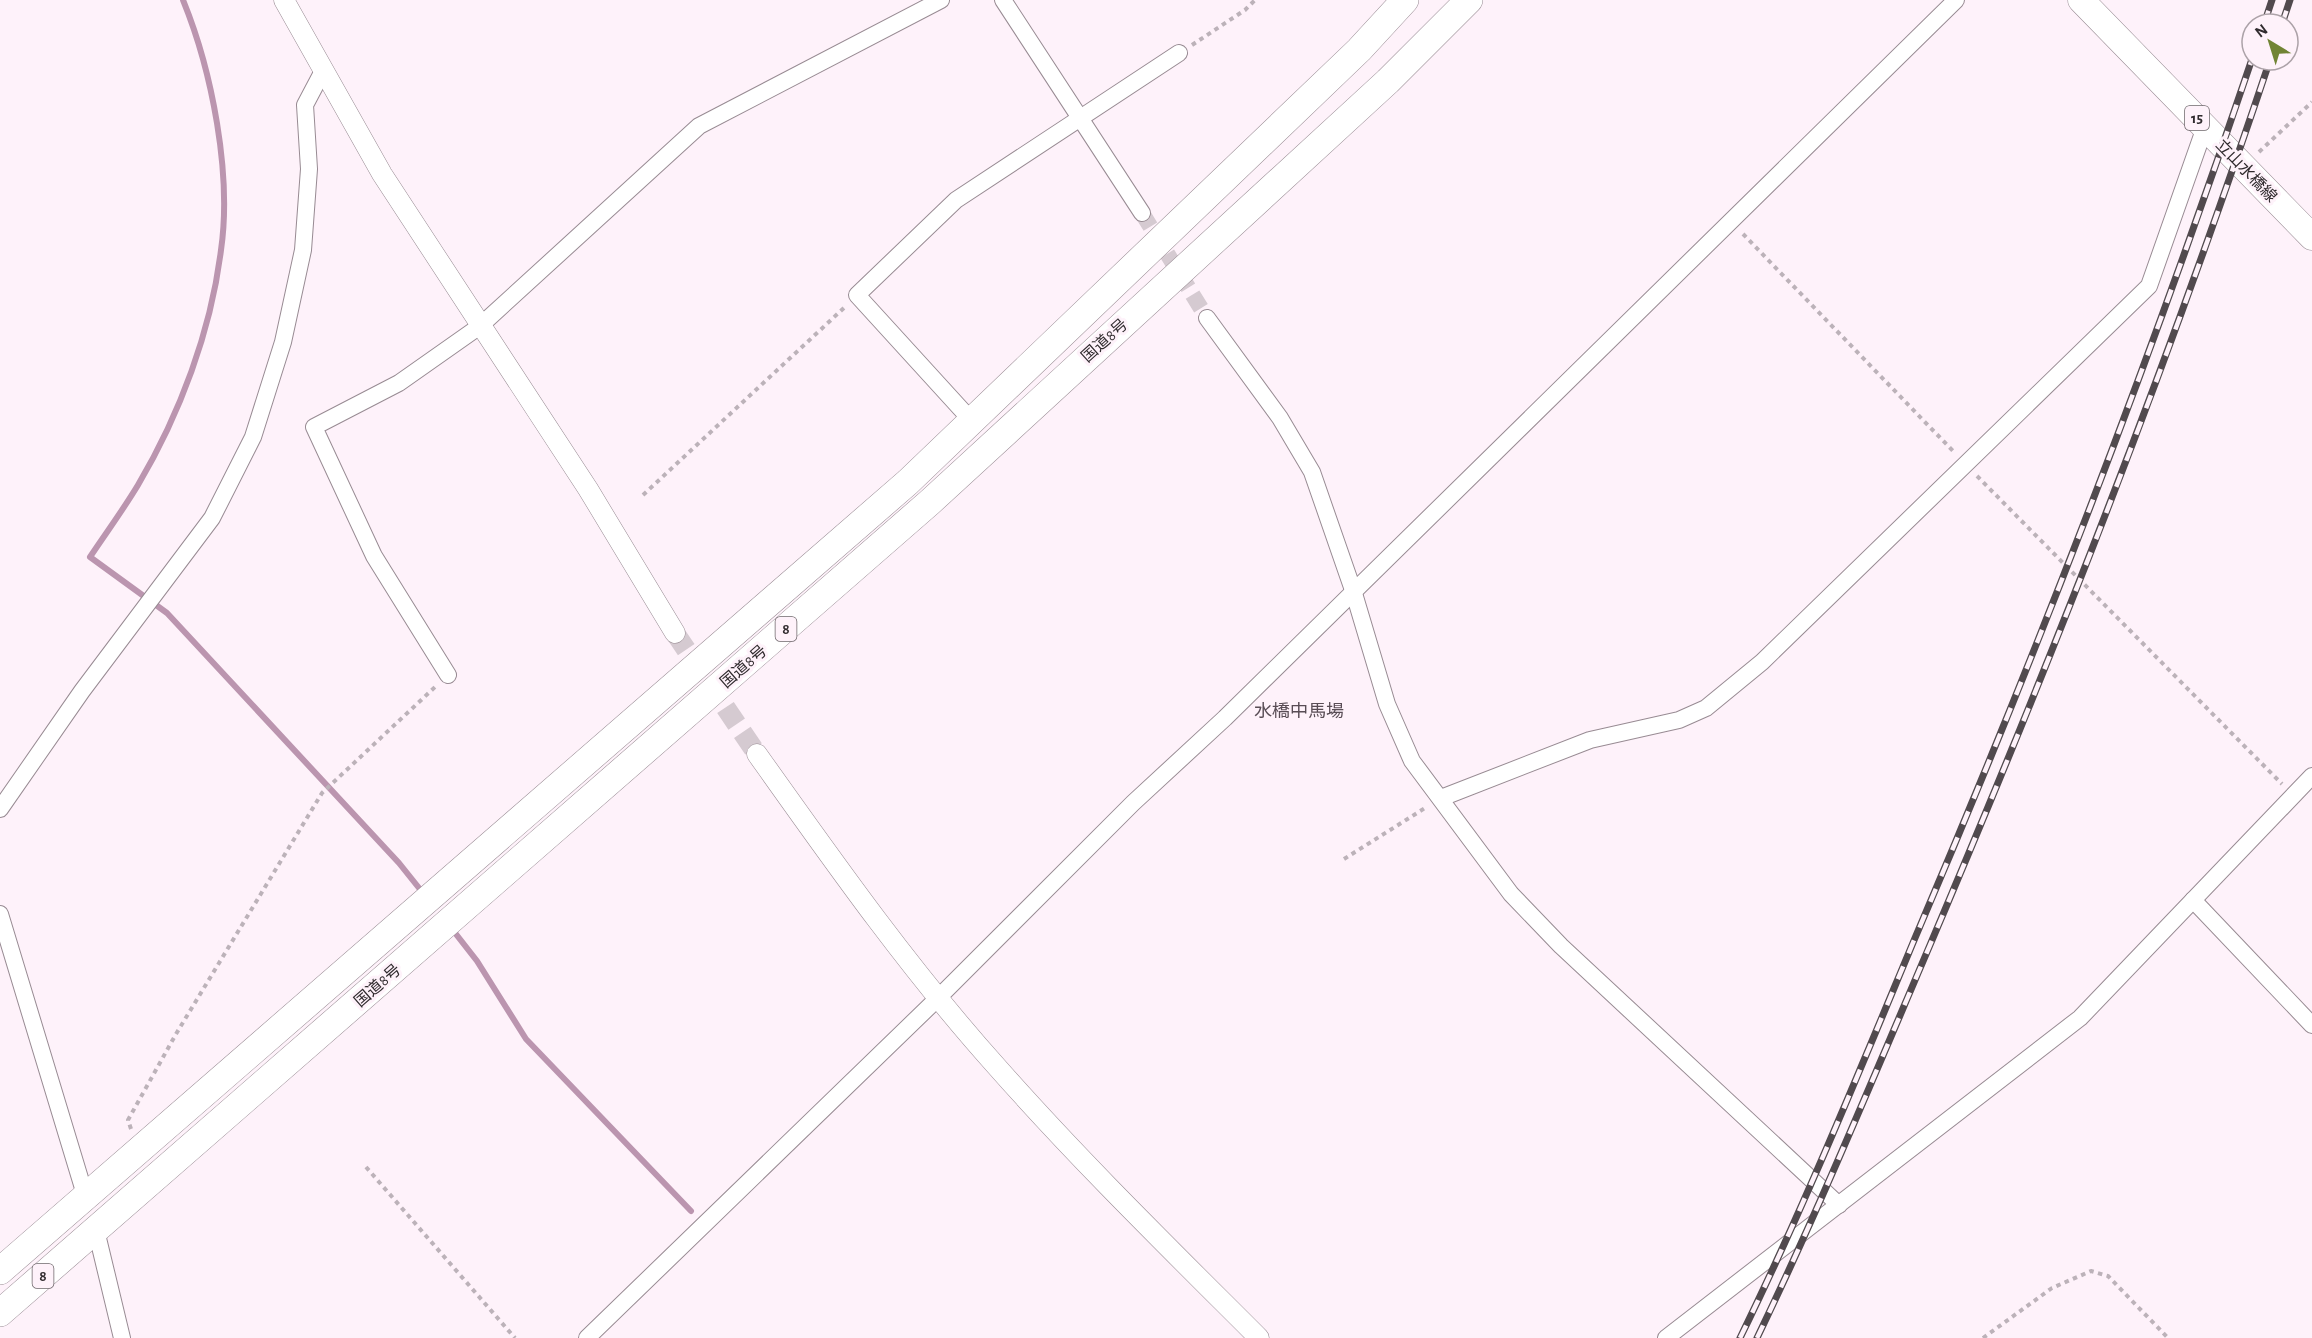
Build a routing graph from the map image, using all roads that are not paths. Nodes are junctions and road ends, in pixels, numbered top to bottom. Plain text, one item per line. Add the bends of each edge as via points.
1 (284, 0) edge
2 (940, 0) edge
3 (1003, 0) edge
4 (1405, 0) edge
5 (1469, 0) edge
6 (1956, 0) edge
7 (2081, 0) edge
8 (1179, 53) road end
9 (324, 69) junction
10 (1079, 120) junction
11 (2205, 127) junction
12 (1142, 213) tunnel mouth
13 (2312, 237) edge
14 (1207, 318) tunnel mouth
15 (480, 326) junction
16 (971, 420) junction
17 (1353, 590) junction
18 (675, 633) tunnel mouth
19 (448, 675) road end
20 (757, 754) tunnel mouth
21 (2312, 776) edge
22 (1441, 798) junction
23 (0, 809) edge
24 (2193, 900) junction
25 (0, 914) edge
26 (938, 998) junction
27 (2312, 1025) edge
28 (1839, 1205) junction
29 (76, 1206) junction
30 (91, 1234) junction
31 (0, 1271) edge
32 (0, 1313) edge
33 (122, 1338) edge
34 (587, 1338) edge
35 (1259, 1338) edge
36 (1666, 1338) edge

1 - 9 street
2 - 15 street via 699,126
3 - 10 street
4 - 16 highway, 国道8号 / 8 via 1359,50
5 - 30 highway, 国道8号 / 8 via 1388,81 930,502
6 - 17 street
7 - 11 main road, 立山水橋線 / 15
8 - 10 street
9 - 15 street via 382,174
9 - 23 street via 305,105 309,169 303,250 283,342 253,437 212,518 82,691
10 - 12 street
10 - 16 street via 956,200 857,295
11 - 13 main road, 立山水橋線 / 15
11 - 22 street via 2149,286 1762,662 1706,708 1679,720 1590,740
14 - 17 street via 1280,418 1312,472
15 - 18 street via 588,489
15 - 19 street via 399,383 315,427 374,556
16 - 29 highway, 国道8号 / 8 via 899,489
17 - 22 street via 1387,704 1412,761
17 - 26 street
20 - 26 street via 853,890
21 - 24 street
22 - 28 street via 1511,894 1561,946
24 - 27 street
24 - 28 street via 2080,1018
25 - 29 street
26 - 34 street
26 - 35 street via 1074,1153
28 - 36 street
29 - 31 highway, 国道8号 / 8
30 - 32 highway, 国道8号 / 8
30 - 33 street

